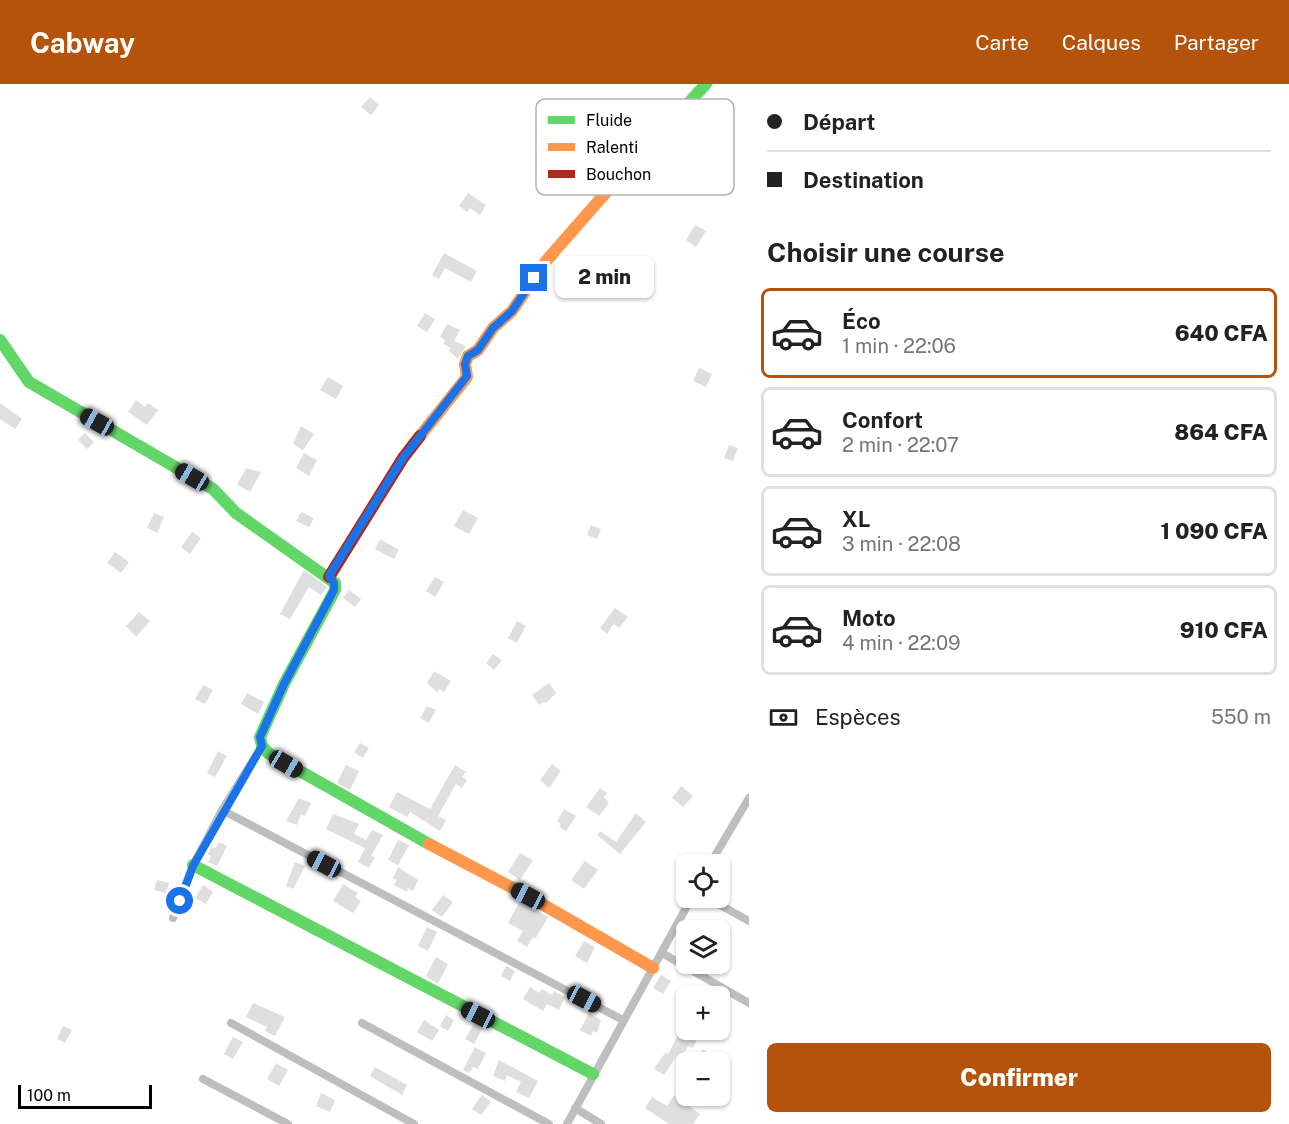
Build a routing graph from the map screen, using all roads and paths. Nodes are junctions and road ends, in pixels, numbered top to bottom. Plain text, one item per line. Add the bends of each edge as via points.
1 (706, 84) edge
2 (692, 99) edge
3 (604, 195) edge
4 (0, 340) edge
5 (329, 576) junction
6 (262, 746) junction
7 (749, 798) edge
8 (222, 810) junction
9 (716, 854) edge
10 (193, 866) junction
11 (686, 908) edge
12 (725, 908) edge
13 (173, 918) dead end
14 (749, 921) edge
15 (662, 952) junction
16 (653, 968) junction
17 (749, 1003) edge
18 (623, 1020) junction
19 (231, 1023) dead end
20 (362, 1023) dead end
21 (593, 1074) junction
22 (203, 1079) dead end
23 (575, 1108) junction
24 (288, 1124) edge
25 (414, 1124) edge
26 (549, 1124) edge
27 (567, 1124) edge
28 (601, 1124) edge

1 - 2 street
3 - 5 street via 546,261 512,311 468,356 467,376 403,458
4 - 5 street via 29,382 213,489 236,513
5 - 6 street via 334,590 284,684 260,737
6 - 8 street
6 - 16 street via 396,827
7 - 9 street
8 - 10 street
8 - 18 street
10 - 13 street
10 - 21 street
11 - 15 street
12 - 14 street
15 - 16 street
15 - 17 street
16 - 18 street
18 - 21 street
19 - 25 street
20 - 26 street
21 - 23 street
22 - 24 street
23 - 27 street
23 - 28 street

